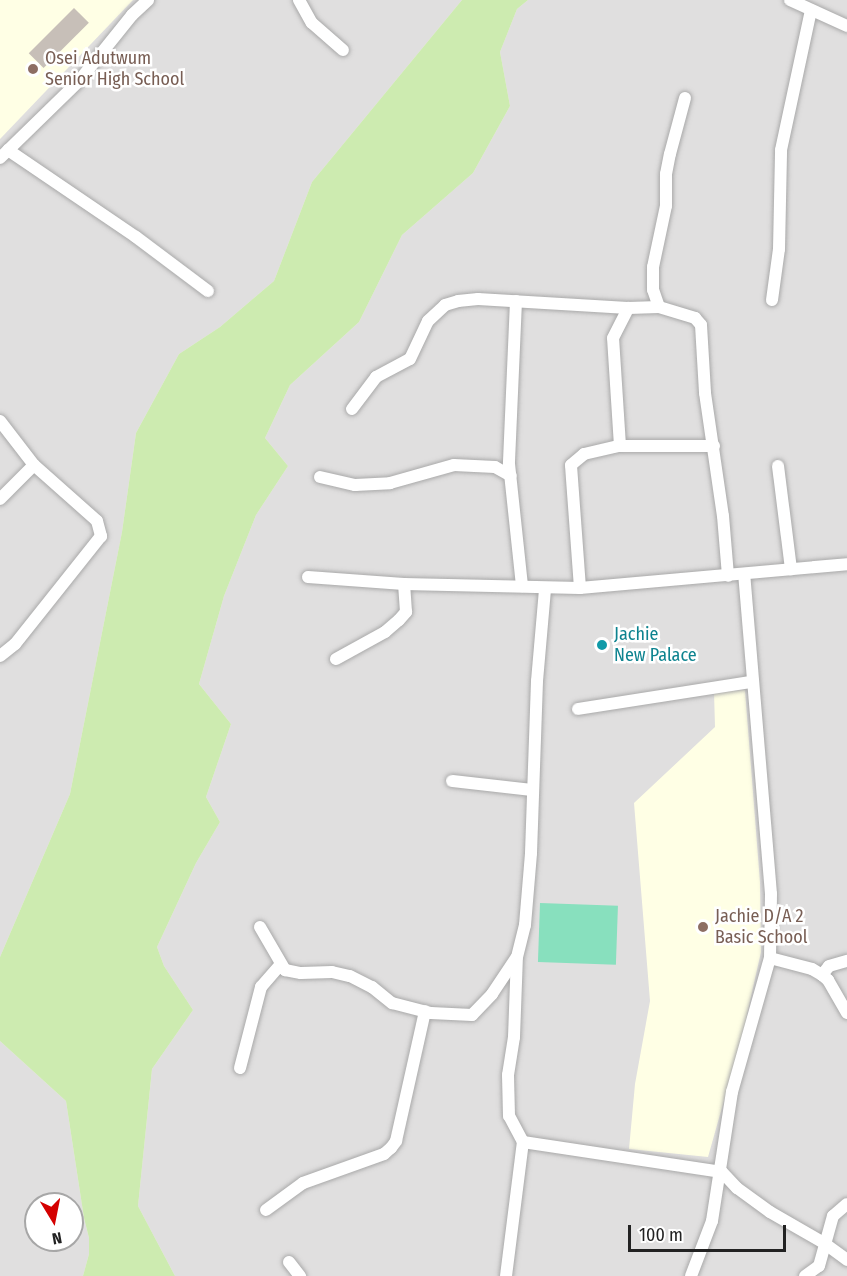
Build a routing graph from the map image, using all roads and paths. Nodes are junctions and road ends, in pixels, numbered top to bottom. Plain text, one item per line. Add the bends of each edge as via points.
1 (148, 0) edge
2 (298, 0) edge
3 (790, 0) edge
4 (811, 10) junction
5 (847, 26) edge
6 (343, 50) dead end
7 (685, 98) dead end
8 (4, 154) edge
9 (208, 291) dead end
10 (772, 300) dead end
11 (516, 301) junction
12 (659, 307) junction
13 (627, 308) junction
14 (352, 409) dead end
15 (0, 421) edge
16 (620, 446) junction
17 (714, 446) junction
18 (34, 465) junction
19 (777, 466) dead end
20 (511, 476) junction
21 (320, 477) dead end
22 (0, 500) edge
23 (847, 564) edge
24 (791, 569) junction
25 (744, 574) junction
26 (728, 576) junction
27 (308, 577) dead end
28 (404, 584) junction
29 (522, 586) junction
30 (580, 588) junction
31 (545, 589) junction
32 (0, 656) edge
33 (336, 660) dead end
34 (751, 682) junction
35 (578, 709) dead end
36 (452, 781) dead end
37 (532, 790) junction
38 (260, 927) dead end
39 (517, 957) junction
40 (770, 958) junction
41 (847, 961) edge
42 (280, 965) junction
43 (822, 975) junction
44 (425, 1011) junction
45 (847, 1013) edge
46 (240, 1068) dead end
47 (523, 1142) junction
48 (722, 1172) junction
49 (847, 1204) edge
50 (266, 1210) dead end
51 (825, 1243) junction
52 (847, 1260) edge
53 (289, 1262) dead end
54 (300, 1276) edge
55 (506, 1276) edge
56 (691, 1276) edge
57 (805, 1276) edge

1 - 8 street via 80,81
2 - 6 street via 312,23
3 - 4 street
4 - 5 street
4 - 10 street via 781,150 780,249
7 - 12 street via 666,174 666,206 653,267 653,290
8 - 9 street via 136,237
11 - 13 street
11 - 14 street via 468,299 445,305 428,321 410,359 376,377
11 - 20 street via 509,424
12 - 13 street
12 - 17 street via 695,318 701,325 705,393
13 - 16 street via 613,338
15 - 18 street
16 - 17 street
16 - 30 street via 584,454 571,465
17 - 26 street
18 - 22 street
18 - 32 street via 97,521 101,536 15,644
19 - 24 street
20 - 21 street via 495,467 454,465 390,483 355,485
20 - 29 street
23 - 24 street
24 - 25 street
25 - 26 street
25 - 34 street
26 - 30 street
27 - 28 street
28 - 29 street
28 - 33 street via 406,612 399,620
29 - 31 street
30 - 31 street
31 - 37 street
34 - 35 street
34 - 40 street via 771,894
36 - 37 street
37 - 39 street via 525,926
38 - 42 street
39 - 44 street via 472,1015
39 - 47 street via 508,1108
40 - 43 street
40 - 48 street via 732,1092
41 - 43 street via 829,966
42 - 44 street via 301,973 350,976 392,1003
42 - 46 street via 261,987
43 - 45 street
44 - 50 street via 396,1141 391,1148 303,1184
47 - 48 street
47 - 55 street
48 - 51 street via 770,1212
48 - 56 street via 712,1221
49 - 51 street via 833,1216
51 - 52 street
51 - 57 street via 819,1266
53 - 54 street

